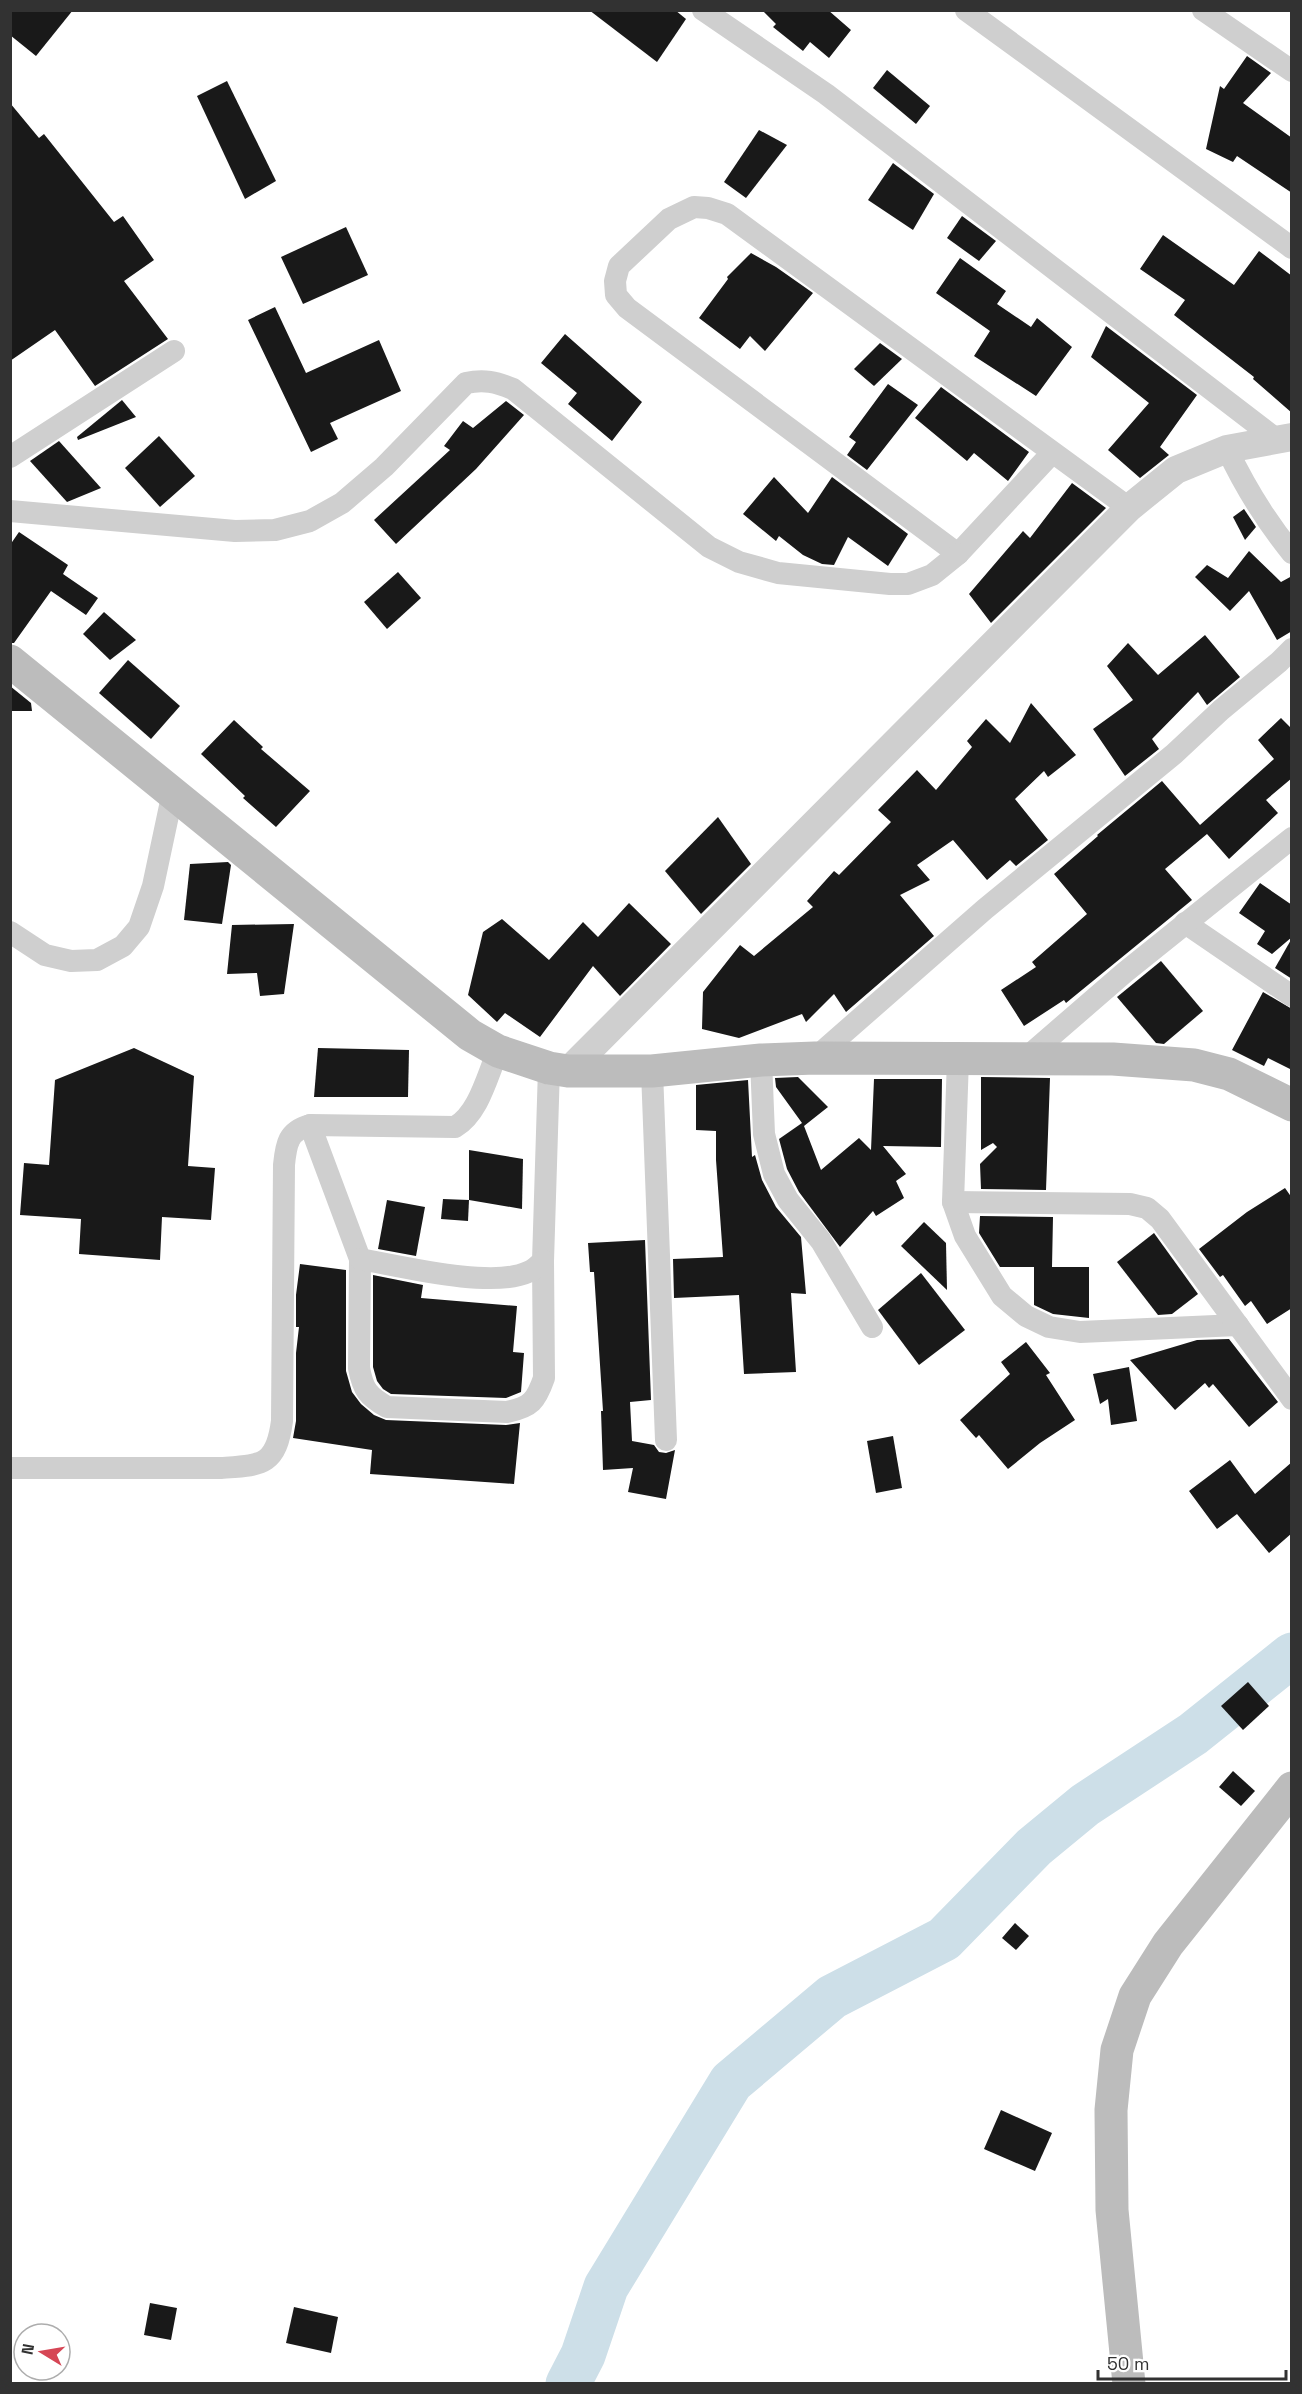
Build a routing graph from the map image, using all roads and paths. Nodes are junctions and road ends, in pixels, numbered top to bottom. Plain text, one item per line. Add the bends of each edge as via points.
1 (703, 10) edge
2 (966, 10) edge
3 (1212, 13) edge
4 (1292, 71) edge
5 (1292, 248) edge
6 (174, 351) dead end
7 (1284, 438) edge
8 (1227, 450) junction
9 (1052, 453) junction
10 (10, 457) edge
11 (1129, 508) junction
12 (10, 511) edge
13 (1292, 553) edge
14 (958, 554) junction
15 (1292, 649) edge
16 (10, 662) edge
17 (173, 792) junction
18 (1288, 846) edge
19 (1185, 923) junction
20 (10, 932) edge
21 (1292, 996) edge
22 (498, 1051) junction
23 (1026, 1057) junction
24 (816, 1058) junction
25 (958, 1059) junction
26 (761, 1060) junction
27 (558, 1069) junction
28 (652, 1071) junction
29 (1292, 1105) edge
30 (310, 1125) junction
31 (953, 1202) junction
32 (360, 1259) junction
33 (543, 1261) junction
34 (1238, 1325) junction
35 (872, 1327) dead end
36 (1292, 1399) edge
37 (666, 1440) dead end
38 (10, 1468) edge
39 (1292, 1788) edge
40 (1129, 2384) edge

1 - 7 street via 826,94
2 - 5 street
3 - 4 street
6 - 10 street
7 - 8 street
8 - 11 street via 1176,470
8 - 13 street via 1270,527
9 - 11 street
9 - 14 street
9 - 14 street via 727,214 694,207 669,219 619,266 616,295 627,308
11 - 27 street
12 - 14 street via 235,531 275,530 301,523 342,503 384,467 466,383 480,380 513,389 709,547 739,562 778,573 908,584 932,575
15 - 24 street
16 - 17 main road
17 - 20 street via 153,886 138,927 123,946 98,960 71,961 45,956
17 - 22 main road via 470,1035
18 - 19 street
19 - 21 street
19 - 23 street
22 - 27 main road
22 - 30 street via 472,1111 455,1127
23 - 25 main road
23 - 29 main road via 1194,1065 1229,1074
24 - 25 main road
24 - 26 main road
25 - 31 street
26 - 28 main road
26 - 35 street via 764,1134 774,1174 788,1200 821,1241
27 - 28 main road
27 - 33 street
28 - 37 street
30 - 32 street
30 - 38 street via 290,1135 284,1165 282,1421 275,1451 260,1462 221,1468
31 - 34 street via 1130,1204 1147,1208 1160,1219
31 - 34 street via 965,1236 1002,1296 1026,1316 1049,1327 1080,1332
32 - 33 street via 481,1278 517,1276 530,1272
32 - 33 street via 359,1368 370,1398 387,1407 507,1412 531,1402 544,1378
34 - 36 street
39 - 40 main road via 1168,1944 1135,1996 1117,2050 1111,2110 1112,2210

